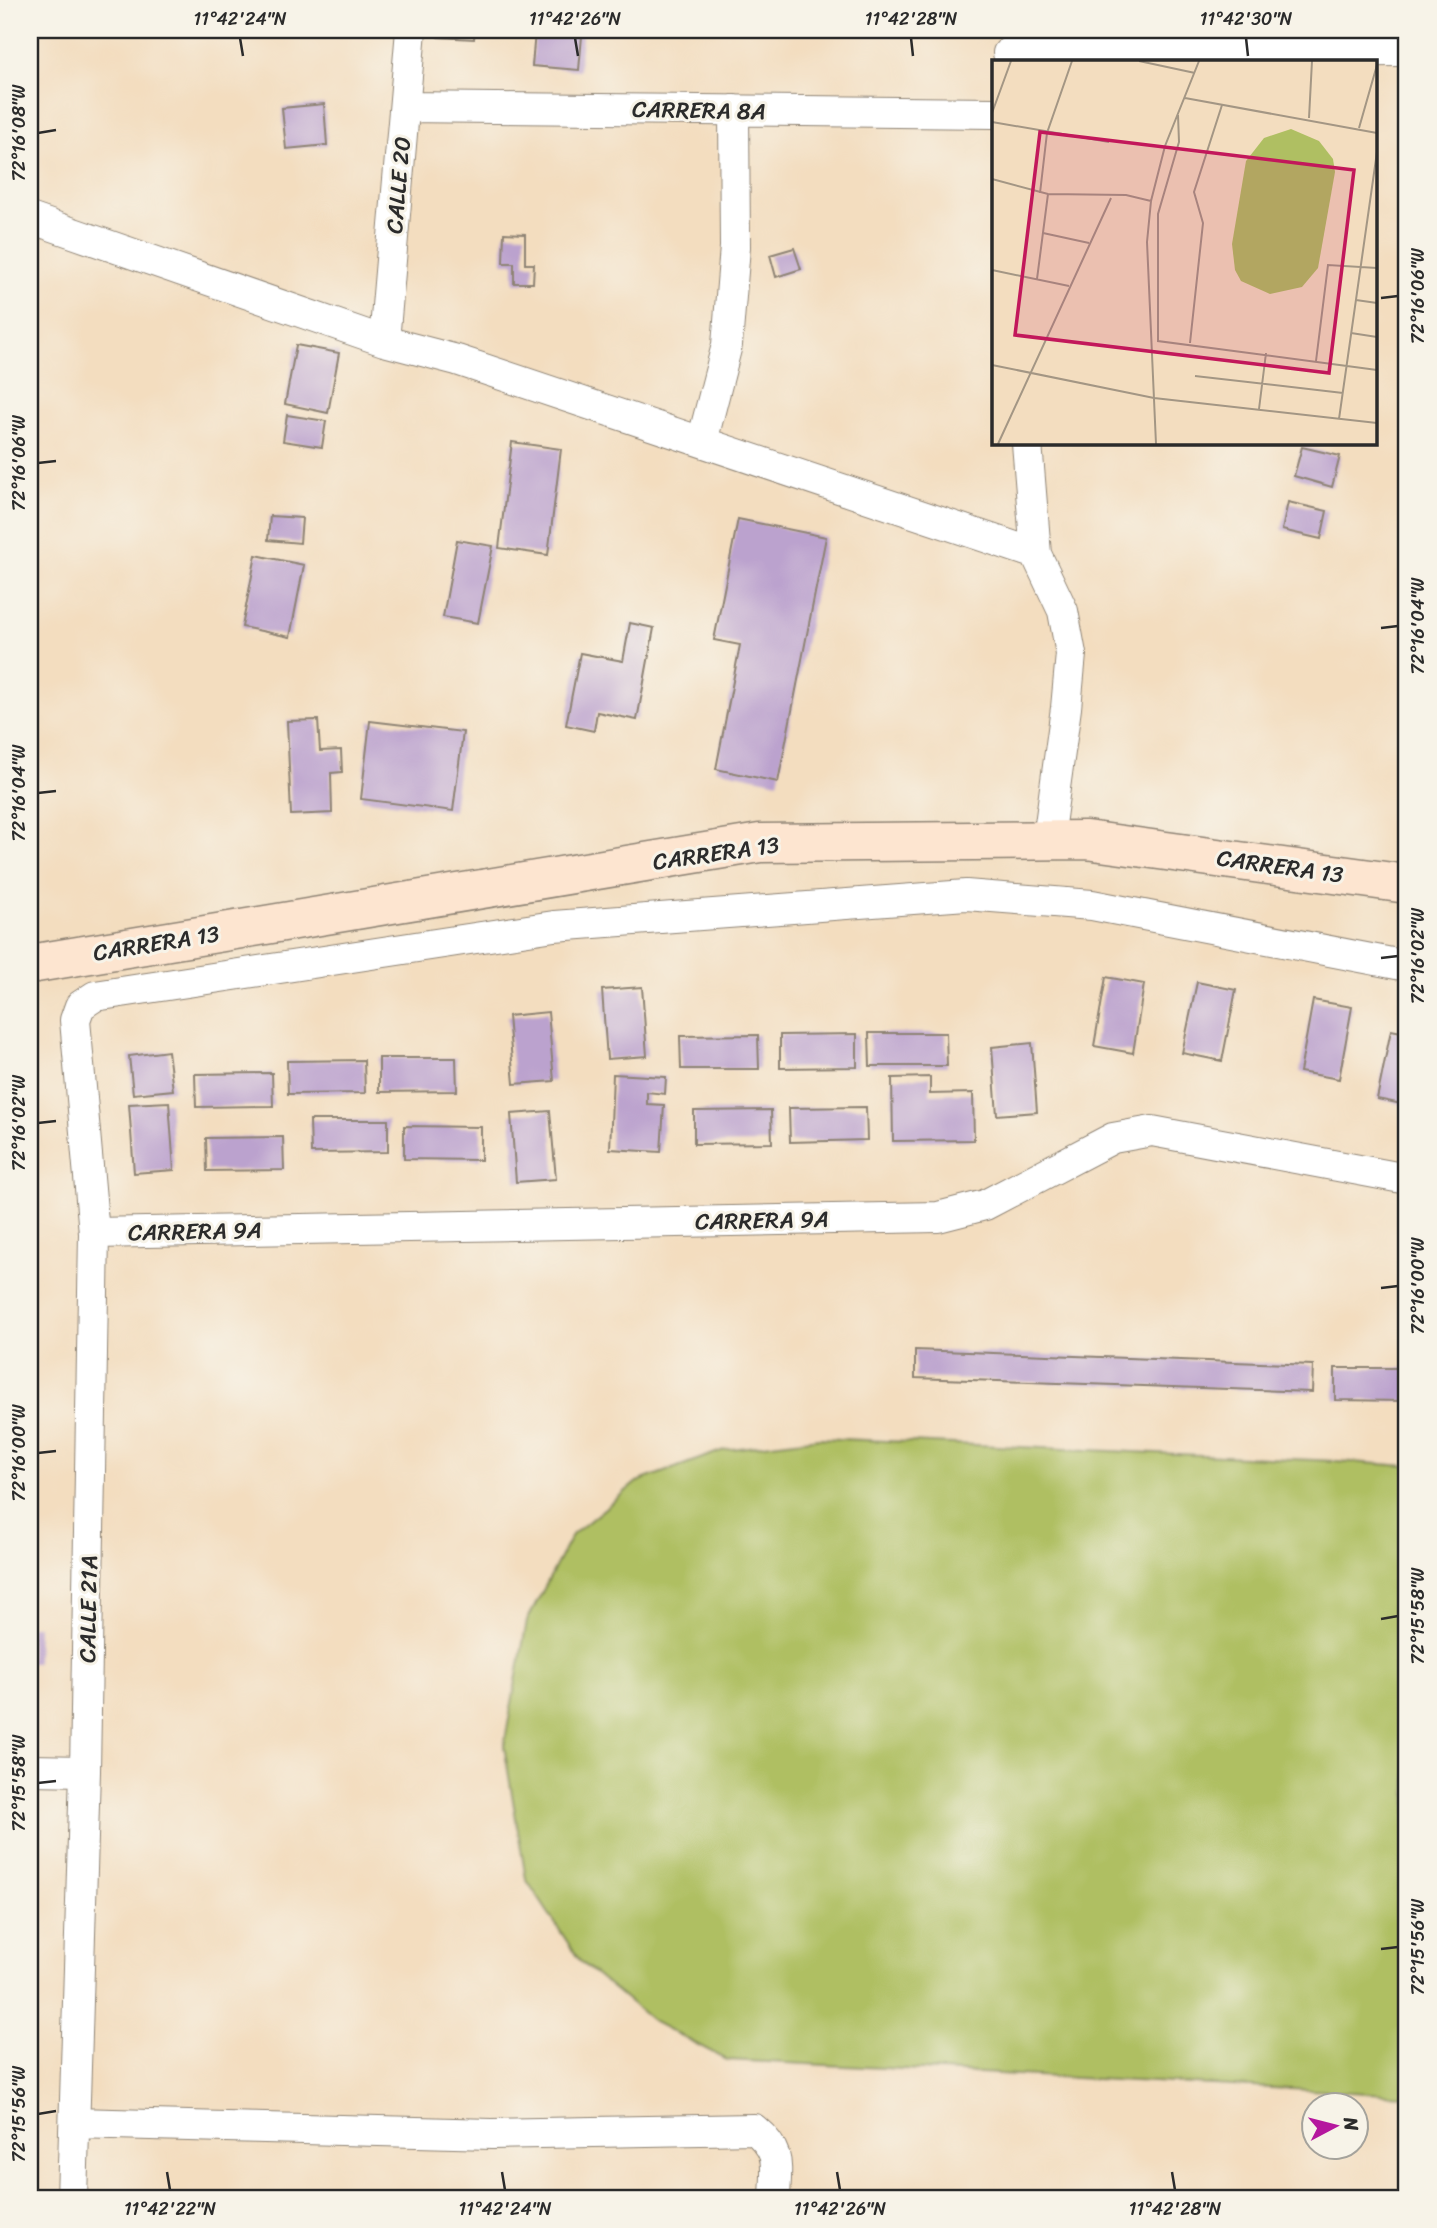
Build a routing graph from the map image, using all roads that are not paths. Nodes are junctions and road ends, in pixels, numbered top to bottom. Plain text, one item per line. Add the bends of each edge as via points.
1 (411, 30) edge
2 (1009, 48) edge
3 (1407, 51) edge
4 (405, 107) junction
5 (734, 110) junction
6 (992, 113) edge
7 (30, 218) edge
8 (384, 341) junction
9 (702, 442) junction
10 (1027, 444) edge
11 (1036, 554) junction
12 (1048, 839) junction
13 (1407, 884) edge
14 (30, 964) edge
15 (1407, 966) edge
16 (1407, 1180) edge
17 (94, 1233) junction
18 (30, 1770) edge
19 (85, 1771) junction
20 (75, 2123) junction
21 (72, 2198) edge
22 (775, 2198) edge

1 - 4 street, CALLE 20
2 - 3 street
4 - 5 street, CARRERA 8A
4 - 8 street, CALLE 20
5 - 6 street, CARRERA 8A
5 - 9 street via 735,247 727,345
7 - 8 street
8 - 9 street via 457,360
9 - 11 street
10 - 11 street
11 - 12 street via 1063,611 1071,654
12 - 13 street, CARRERA 13 via 1086,840
12 - 14 street, CARRERA 13 via 760,843
15 - 17 street, CALLE 21A via 1092,905 966,895 554,926 95,996 80,1006 75,1020
16 - 17 street, CARRERA 9A via 1152,1131 1113,1138 985,1205 938,1217
17 - 19 street, CALLE 21A
18 - 19 street
19 - 20 street, CALLE 21A
20 - 21 street, CALLE 21A
20 - 22 street via 492,2134 754,2129 770,2142 776,2160

